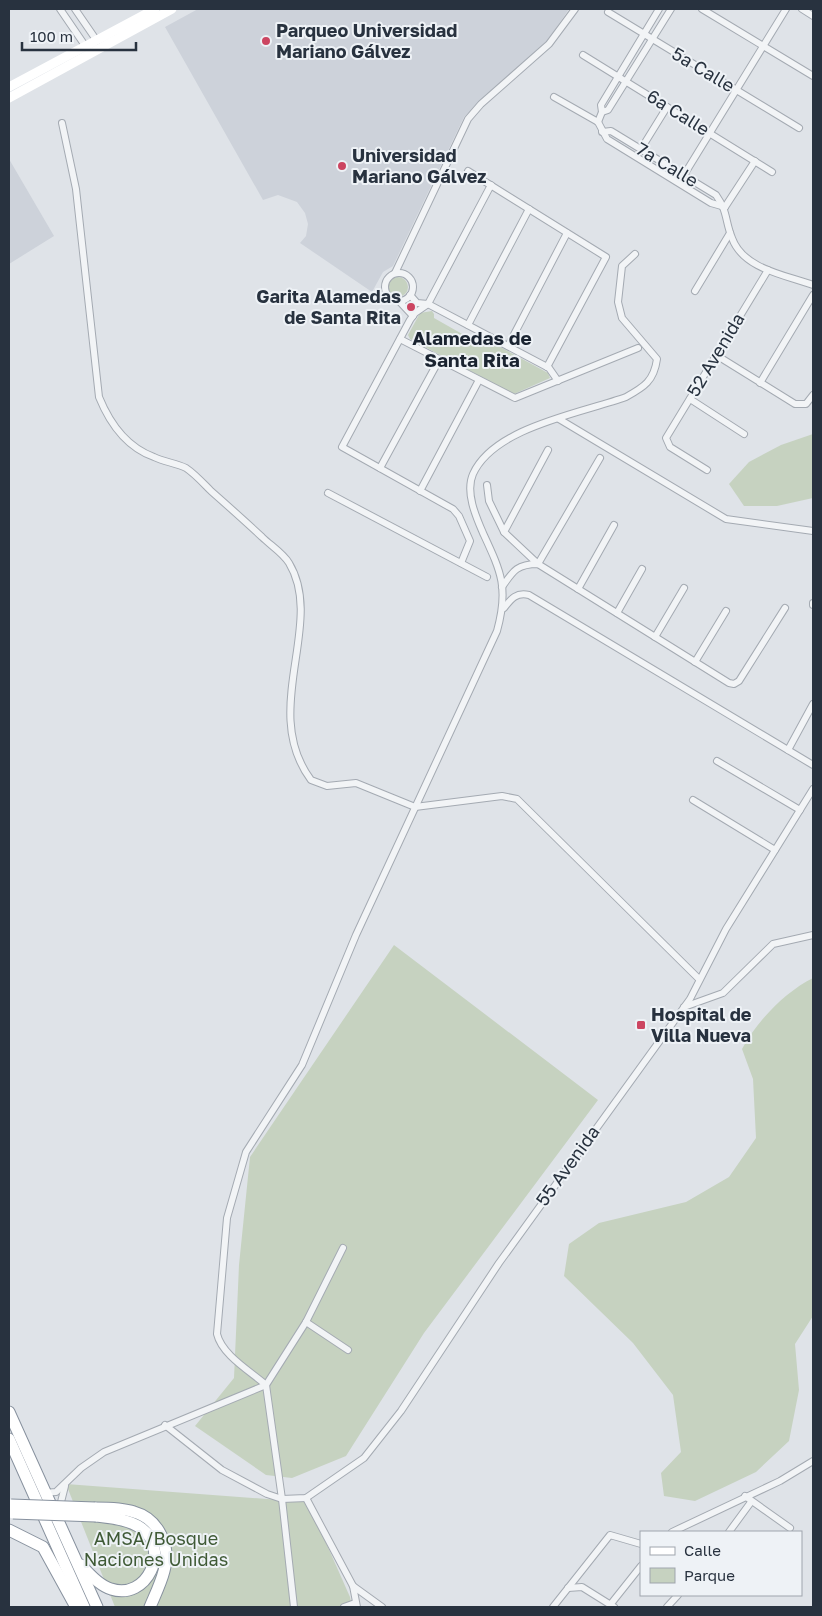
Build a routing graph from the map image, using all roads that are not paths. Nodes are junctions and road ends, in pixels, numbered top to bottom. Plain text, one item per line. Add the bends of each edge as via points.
1 (60, 9) edge
2 (76, 9) edge
3 (154, 9) edge
4 (172, 9) edge
5 (575, 9) edge
6 (659, 9) edge
7 (670, 9) edge
8 (702, 9) edge
9 (786, 9) edge
10 (802, 9) edge
11 (608, 12) dead end
12 (813, 16) edge
13 (644, 34) junction
14 (652, 39) junction
15 (97, 41) junction
16 (764, 46) junction
17 (86, 47) junction
18 (583, 55) dead end
19 (813, 76) edge
20 (618, 77) junction
21 (626, 81) junction
22 (9, 87) edge
23 (737, 90) junction
24 (554, 97) dead end
25 (9, 98) edge
26 (667, 107) junction
27 (602, 112) junction
28 (598, 122) junction
29 (62, 123) dead end
30 (799, 128) dead end
31 (602, 132) junction
32 (710, 133) junction
33 (641, 149) junction
34 (754, 161) junction
35 (468, 171) dead end
36 (772, 172) dead end
37 (684, 175) junction
38 (491, 185) junction
39 (725, 207) junction
40 (529, 209) junction
41 (567, 233) junction
42 (730, 233) junction
43 (635, 254) dead end
44 (402, 256) junction
45 (768, 270) junction
46 (395, 274) junction
47 (404, 274) junction
48 (813, 285) edge
49 (695, 291) dead end
50 (410, 295) junction
51 (813, 295) edge
52 (399, 301) junction
53 (428, 304) junction
54 (413, 316) junction
55 (468, 325) junction
56 (400, 339) junction
57 (508, 346) junction
58 (638, 348) dead end
59 (716, 356) junction
60 (439, 360) junction
61 (547, 367) junction
62 (479, 380) junction
63 (558, 381) junction
64 (760, 383) junction
65 (813, 395) edge
66 (690, 399) junction
67 (558, 419) junction
68 (744, 434) dead end
69 (548, 450) dead end
70 (600, 458) dead end
71 (380, 468) junction
72 (707, 470) dead end
73 (487, 485) dead end
74 (420, 491) junction
75 (328, 493) dead end
76 (614, 525) dead end
77 (813, 530) edge
78 (504, 532) junction
79 (461, 563) junction
80 (538, 564) junction
81 (642, 569) dead end
82 (487, 577) dead end
83 (502, 587) junction
84 (684, 588) dead end
85 (578, 589) junction
86 (504, 608) junction
87 (785, 608) dead end
88 (726, 611) dead end
89 (617, 613) junction
90 (655, 637) junction
91 (695, 662) junction
92 (813, 704) edge
93 (788, 750) junction
94 (717, 761) dead end
95 (813, 765) edge
96 (813, 789) edge
97 (693, 800) dead end
98 (415, 807) junction
99 (800, 810) junction
100 (775, 850) junction
101 (813, 935) edge
102 (699, 979) junction
103 (682, 1008) junction
104 (343, 1248) dead end
105 (306, 1322) junction
106 (348, 1350) dead end
107 (266, 1385) junction
108 (9, 1412) edge
109 (165, 1425) junction
110 (9, 1439) edge
111 (813, 1460) edge
112 (66, 1484) junction
113 (44, 1493) junction
114 (745, 1496) junction
115 (306, 1498) junction
116 (282, 1499) junction
117 (751, 1502) junction
118 (9, 1505) edge
119 (96, 1512) junction
120 (9, 1513) edge
121 (59, 1522) junction
122 (790, 1528) dead end
123 (9, 1530) edge
124 (674, 1531) edge
125 (730, 1531) edge
126 (640, 1544) edge
127 (75, 1558) junction
128 (637, 1575) edge
129 (353, 1586) junction
130 (568, 1588) junction
131 (675, 1596) edge
132 (356, 1605) edge
133 (612, 1606) edge
134 (76, 1607) edge
135 (84, 1607) edge
136 (96, 1607) edge
137 (150, 1607) edge
138 (294, 1607) edge
139 (344, 1607) edge
140 (382, 1607) edge
141 (553, 1607) edge
142 (667, 1607) edge

1 - 17 street
2 - 15 street
3 - 15 main road
4 - 25 main road
5 - 44 street via 549,44 468,119
6 - 13 street
7 - 14 street
8 - 16 street
9 - 16 street
10 - 12 street
11 - 13 street, 5a Calle
13 - 14 street, 5a Calle
13 - 20 street
14 - 21 street
14 - 23 street, 5a Calle
15 - 17 main road
16 - 19 street
16 - 23 street
17 - 22 main road
18 - 20 street, 6a Calle
20 - 21 street, 6a Calle
20 - 27 street via 601,105
21 - 26 street, 6a Calle
21 - 27 street via 608,110
23 - 30 street, 5a Calle
23 - 32 street
24 - 28 street
26 - 32 street, 6a Calle
26 - 33 street
27 - 28 street
28 - 31 street, 7a Calle
29 - 98 street via 76,189 99,397 106,413 131,444 154,458 187,469 288,561 301,602 290,698 291,727 295,745 311,780 327,786 356,783
31 - 33 street, 7a Calle via 611,132
31 - 39 street, 7a Calle via 607,139 711,203
32 - 34 street, 6a Calle
32 - 37 street
33 - 37 street, 7a Calle
34 - 36 street, 6a Calle
34 - 39 street
35 - 38 street
37 - 39 street, 7a Calle via 716,195
38 - 40 street
38 - 53 street
39 - 42 street
40 - 41 street
40 - 55 street
41 - 57 street
41 - 61 street via 606,258
42 - 45 street via 741,255
42 - 49 street
43 - 67 street via 622,266 618,302 622,318 656,359 654,375 639,390 626,397
44 - 46 street
44 - 47 street
45 - 48 street
45 - 59 street, 52 Avenida
46 - 47 street
46 - 52 street via 388,278 385,291
47 - 50 street via 412,283
50 - 52 street
50 - 53 street via 416,302
51 - 64 street
52 - 54 street
53 - 54 street
53 - 55 street
54 - 56 street
55 - 57 street
56 - 60 street
56 - 71 street via 342,447
57 - 61 street
58 - 63 street
59 - 64 street
59 - 66 street, 52 Avenida
60 - 62 street
60 - 71 street
61 - 63 street via 555,373
62 - 63 street via 515,398
62 - 74 street
64 - 65 street via 795,404 803,405
66 - 68 street
66 - 72 street, 52 Avenida via 666,440 670,447
67 - 77 street via 726,519
67 - 83 street via 522,432 499,445 485,455 472,476 474,512 501,572
69 - 78 street
70 - 80 street
71 - 74 street
73 - 78 street via 489,501
74 - 79 street via 459,516 470,541
75 - 79 street
76 - 85 street
78 - 80 street
79 - 82 street
80 - 83 street via 524,564 517,568
80 - 85 street
81 - 89 street
83 - 86 street
84 - 90 street
85 - 89 street
86 - 93 street via 517,594 528,595
86 - 98 street via 498,631
87 - 91 street via 734,684
88 - 91 street
89 - 90 street
90 - 91 street
92 - 93 street
93 - 95 street
94 - 99 street
96 - 99 street, 55 Avenida
97 - 100 street
98 - 102 street via 502,796 517,799
98 - 107 street via 349,951 302,1065 246,1152 227,1218 217,1334 228,1352
99 - 100 street, 55 Avenida
100 - 102 street, 55 Avenida
101 - 103 street via 773,944 723,993
102 - 103 street, 55 Avenida
103 - 115 street, 55 Avenida via 499,1263 381,1438 364,1458
104 - 105 street
105 - 106 street
105 - 107 street
107 - 109 street
107 - 116 street
108 - 113 highway
109 - 112 street via 104,1452 81,1468
109 - 116 street via 222,1470
110 - 135 highway
111 - 114 street via 780,1481
112 - 113 street via 56,1492
112 - 121 street
113 - 121 highway
114 - 117 street
114 - 124 street
115 - 116 street
115 - 129 street
116 - 138 street
117 - 122 street
117 - 125 street
118 - 119 highway, bridge
119 - 120 highway, bridge
119 - 127 highway via 142,1528 154,1546 153,1567 140,1584 120,1591 109,1589
119 - 137 highway via 136,1512 159,1530 167,1557
121 - 127 highway
123 - 134 highway via 43,1547
126 - 130 street via 610,1535
127 - 136 highway
128 - 133 street
129 - 132 street
129 - 140 street
130 - 133 street via 582,1587
130 - 141 street
131 - 142 street
132 - 139 street

